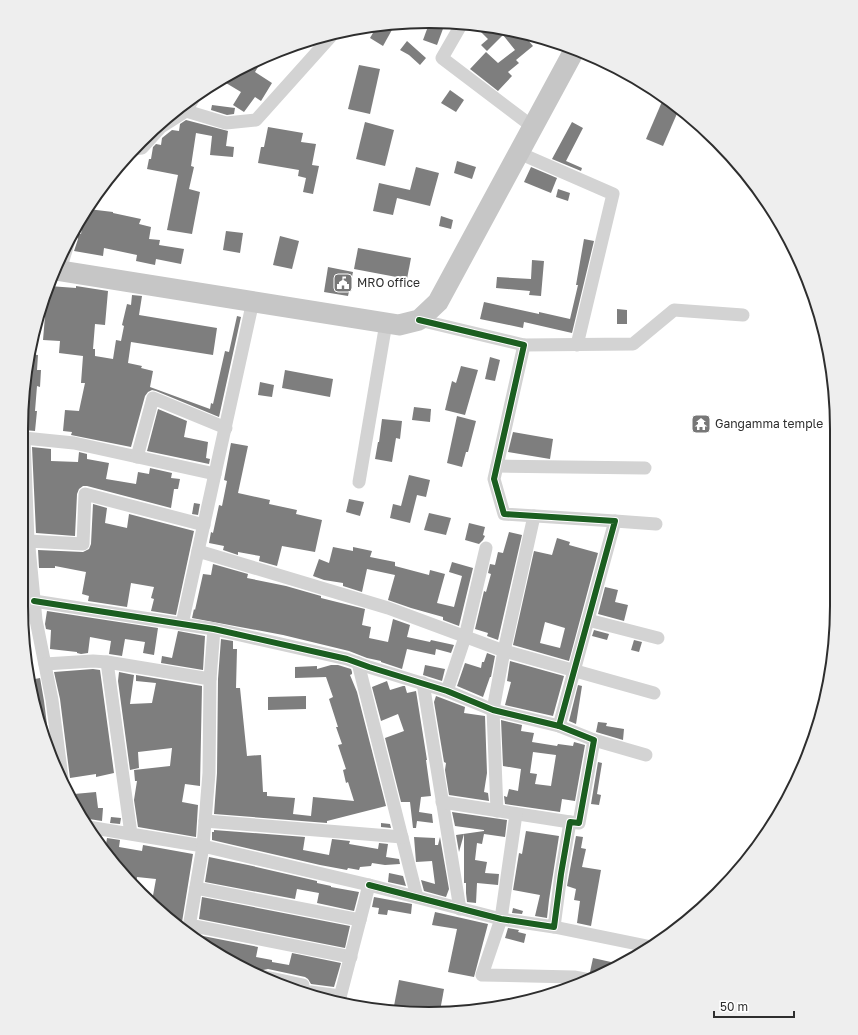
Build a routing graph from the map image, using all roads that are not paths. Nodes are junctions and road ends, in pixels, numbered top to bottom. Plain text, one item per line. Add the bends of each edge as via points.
1 (457, 29) edge
2 (326, 42) edge
3 (572, 55) edge
4 (186, 111) joint
5 (182, 114) edge
6 (533, 127) junction
7 (519, 153) junction
8 (61, 271) edge
9 (253, 301) junction
10 (743, 315) dead end
11 (419, 320) junction
12 (386, 323) junction
13 (524, 345) junction
14 (578, 345) junction
15 (226, 428) junction
16 (28, 438) edge
17 (137, 457) junction
18 (497, 466) junction
19 (645, 468) dead end
20 (215, 474) junction
21 (360, 482) dead end
22 (534, 516) junction
23 (615, 521) junction
24 (656, 524) dead end
25 (204, 525) junction
26 (28, 545) edge
27 (486, 548) dead end
28 (198, 551) junction
29 (28, 559) edge
30 (34, 601) junction
31 (588, 620) junction
32 (182, 624) junction
33 (214, 629) junction
34 (465, 636) junction
35 (658, 638) dead end
36 (504, 651) junction
37 (107, 662) junction
38 (358, 663) junction
39 (45, 664) junction
40 (574, 670) junction
41 (210, 679) junction
42 (423, 683) junction
43 (448, 691) junction
44 (654, 693) dead end
45 (493, 710) junction
46 (559, 726) junction
47 (594, 740) junction
48 (646, 755) dead end
49 (60, 761) edge
50 (442, 802) junction
51 (497, 811) junction
52 (516, 814) junction
53 (205, 821) junction
54 (570, 822) junction
55 (96, 828) edge
56 (131, 834) junction
57 (402, 837) junction
58 (203, 846) junction
59 (369, 885) junction
60 (196, 888) junction
61 (416, 898) junction
62 (460, 909) junction
63 (501, 919) junction
64 (360, 920) junction
65 (189, 927) edge
66 (554, 927) junction
67 (193, 930) edge
68 (642, 945) edge
69 (350, 957) junction
70 (578, 978) edge
71 (292, 983) edge
72 (303, 987) edge
73 (340, 997) edge

1 - 6 street via 442,58
2 - 4 street via 256,120 226,123
3 - 6 main road
4 - 5 street
6 - 7 main road
7 - 11 main road via 438,302
7 - 14 street via 613,194
8 - 9 main road
9 - 12 main road
9 - 15 street
10 - 14 street via 674,310 633,344
11 - 12 main road via 399,325
11 - 13 street
12 - 21 street
13 - 14 street
13 - 18 street
15 - 17 street via 153,398
15 - 20 street
16 - 17 street via 74,443
17 - 20 street
18 - 19 street
18 - 22 street via 494,479 504,514
20 - 25 street
22 - 23 street
22 - 36 street
23 - 24 street
23 - 31 street
25 - 26 street via 85,494 83,544
25 - 28 street
27 - 34 street
28 - 32 street
28 - 34 street via 388,608
29 - 30 street
30 - 32 street
30 - 39 street
31 - 35 street
31 - 40 street
32 - 33 street
33 - 38 street
33 - 41 street
34 - 36 street
34 - 43 street
36 - 40 street
36 - 45 street
37 - 39 street
37 - 41 street
37 - 56 street
38 - 42 street
38 - 57 street
39 - 49 street
40 - 44 street
40 - 46 street
41 - 53 street via 209,773
42 - 43 street
42 - 50 street
43 - 45 street
45 - 46 street
45 - 51 street
46 - 47 street
47 - 48 street
47 - 54 street via 579,823
50 - 51 street
50 - 62 street
51 - 52 street
52 - 54 street
52 - 63 street
53 - 57 street
53 - 58 street
54 - 66 street
55 - 56 street
56 - 58 street
57 - 61 street
58 - 59 street
58 - 60 street
59 - 61 street
59 - 64 street
60 - 64 street
60 - 65 street
61 - 62 street
62 - 63 street
63 - 66 street
63 - 70 street via 482,975
64 - 69 street
66 - 68 street
67 - 69 street
69 - 73 street
71 - 72 street

